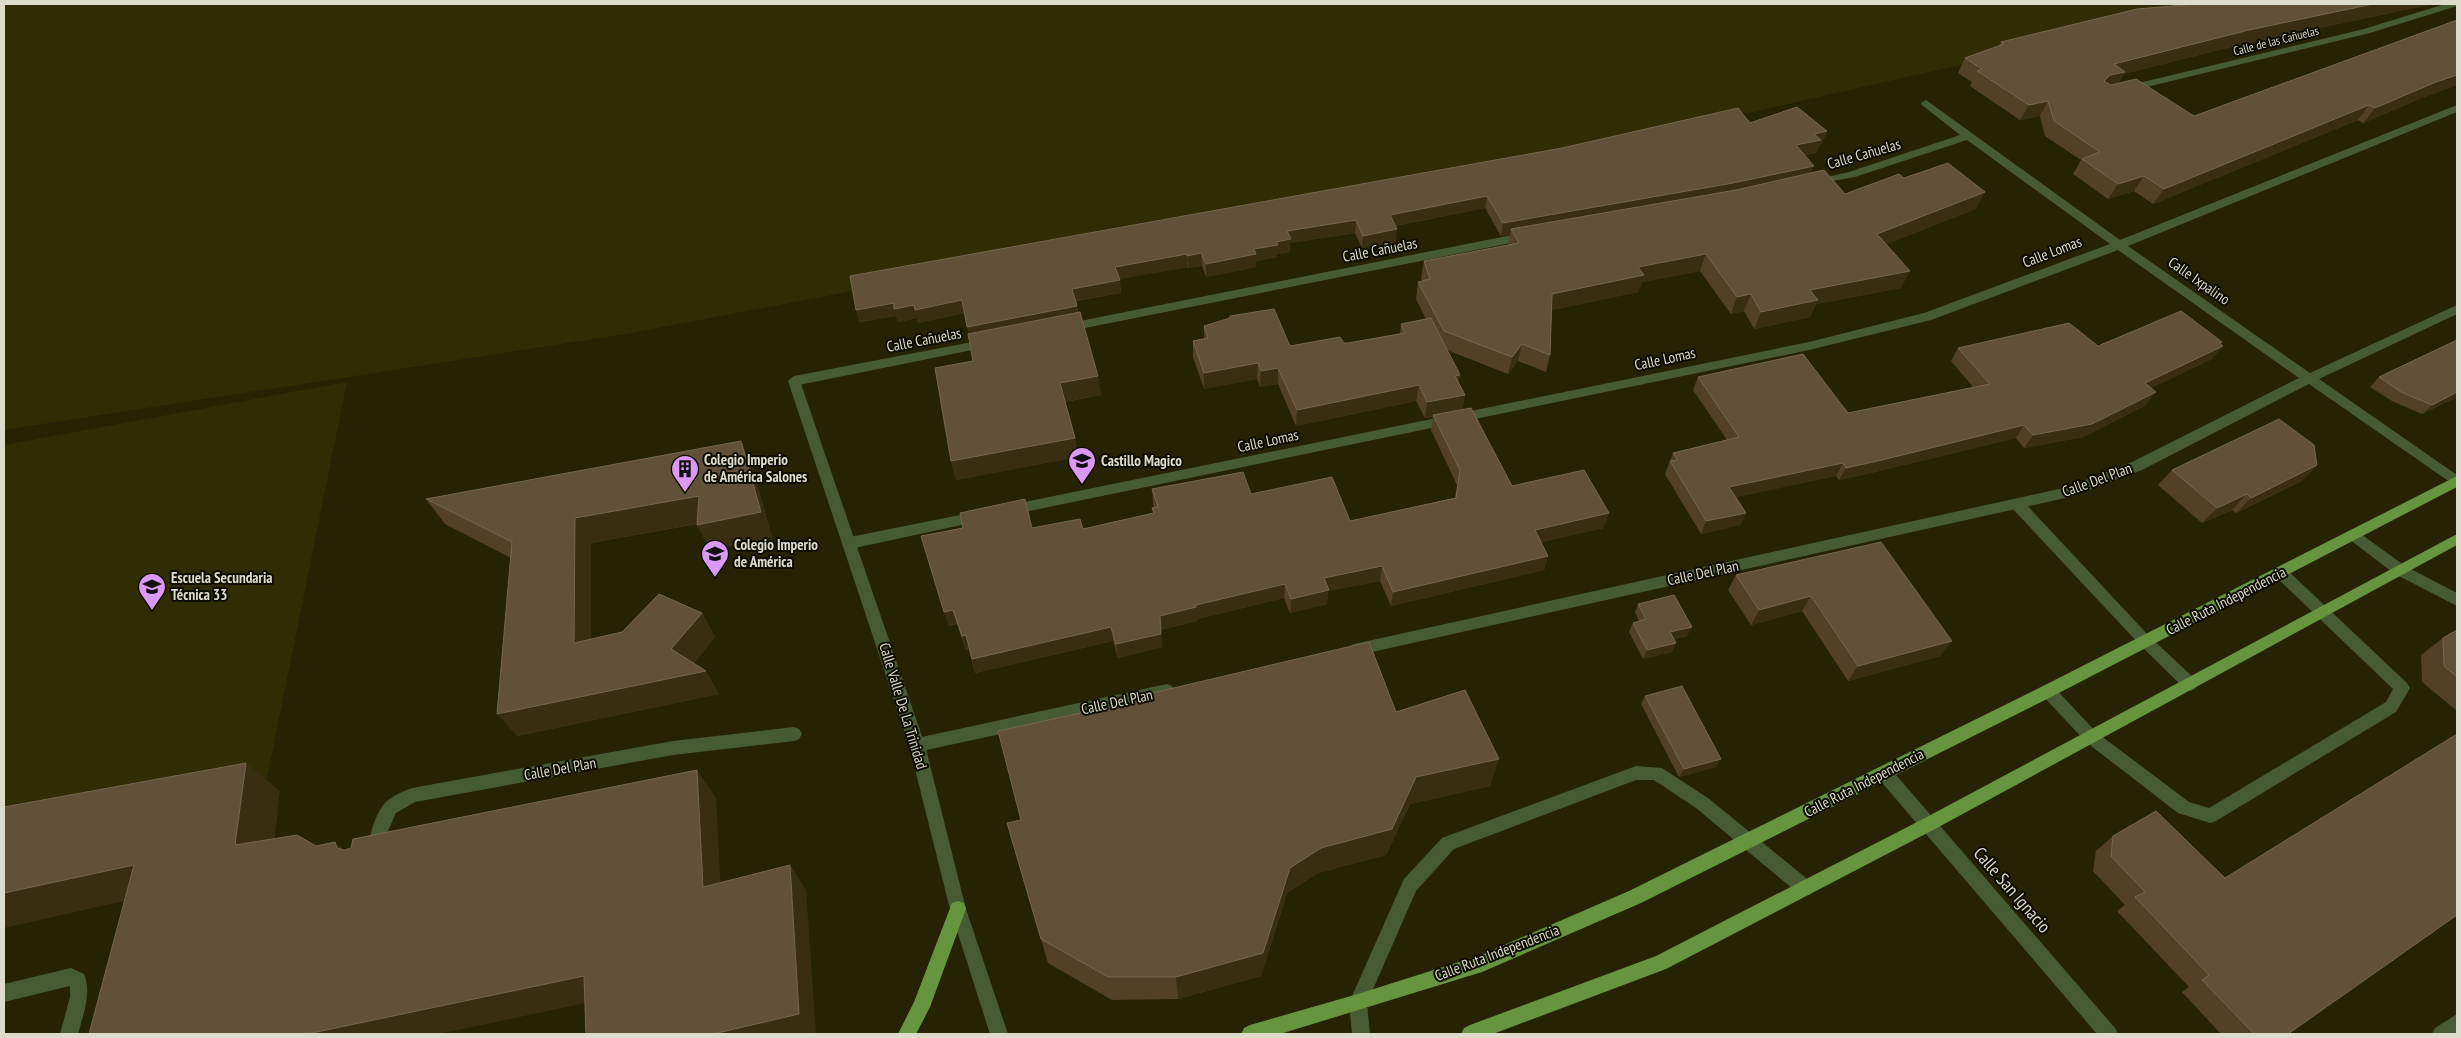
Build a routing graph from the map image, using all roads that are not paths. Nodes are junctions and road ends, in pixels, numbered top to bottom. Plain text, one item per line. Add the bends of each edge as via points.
1 (2454, 4) edge
2 (2111, 93) edge
3 (1926, 103) dead end
4 (2457, 108) edge
5 (1968, 136) junction
6 (1804, 185) edge
7 (1542, 233) edge
8 (2119, 244) junction
9 (2457, 309) edge
10 (1057, 329) edge
11 (998, 341) edge
12 (2310, 378) junction
13 (794, 381) joint
14 (2457, 482) edge
15 (2017, 504) junction
16 (2354, 535) junction
17 (2457, 539) edge
18 (850, 543) junction
19 (2400, 570) junction
20 (2281, 573) junction
21 (2457, 600) edge
22 (2323, 612) junction
23 (2145, 641) junction
24 (1336, 654) edge
25 (2190, 684) junction
26 (1180, 688) edge
27 (2048, 691) junction
28 (794, 734) dead end
29 (2091, 737) junction
30 (917, 745) junction
31 (1884, 773) junction
32 (1929, 824) junction
33 (1746, 842) junction
34 (376, 866) edge
35 (1805, 888) junction
36 (958, 909) junction
37 (4, 993) edge
38 (1358, 1003) junction
39 (2457, 1023) edge
40 (69, 1034) edge
41 (907, 1034) edge
42 (999, 1034) edge
43 (1250, 1034) edge
44 (1361, 1034) edge
45 (1470, 1034) edge
46 (2109, 1034) edge
47 (2441, 1034) edge

1 - 2 street, Calle de las Cañuelas via 2367,31
3 - 5 street, Calle Ixpalino
4 - 8 street, Calle Lomas
5 - 6 street, Calle Cañuelas via 1851,175
5 - 8 street, Calle Ixpalino
7 - 10 street, Calle Cañuelas
8 - 12 street, Calle Ixpalino
8 - 18 street, Calle Lomas via 1926,317 1809,346
9 - 12 street, Calle Del Plan
11 - 13 street, Calle Cañuelas
12 - 14 street, Calle Ixpalino
12 - 15 street, Calle Del Plan via 2137,466 2070,492
13 - 18 street, Calle Valle De La Trinidad
14 - 16 main road, Calle Ruta Independencia
15 - 23 street
15 - 24 street, Calle Del Plan
16 - 19 street
16 - 20 main road, Calle Ruta Independencia
17 - 19 main road
18 - 30 street, Calle Valle De La Trinidad
19 - 21 street
19 - 22 main road
20 - 22 street
20 - 23 main road, Calle Ruta Independencia
22 - 25 main road
22 - 29 street via 2402,688 2391,707 2210,816 2184,808
23 - 25 street
23 - 27 main road, Calle Ruta Independencia
25 - 29 main road
26 - 30 street, Calle Del Plan
27 - 29 street
27 - 31 main road, Calle Ruta Independencia
28 - 34 street, Calle Del Plan via 673,748 412,795 390,808 380,833
29 - 32 main road
30 - 36 street, Calle Valle De La Trinidad
31 - 32 street, Calle San Ignacio
31 - 33 main road, Calle Ruta Independencia
32 - 35 main road
32 - 46 street, Calle San Ignacio
33 - 35 street
33 - 38 main road, Calle Ruta Independencia via 1635,897 1482,963
33 - 38 street via 1702,803 1656,773 1636,772 1448,843 1410,885
35 - 45 main road via 1660,963
36 - 41 main road via 921,1007
36 - 42 street, Calle Valle De La Trinidad
37 - 40 street via 71,978 78,980 80,997
38 - 43 main road, Calle Ruta Independencia
38 - 44 street
39 - 47 street

